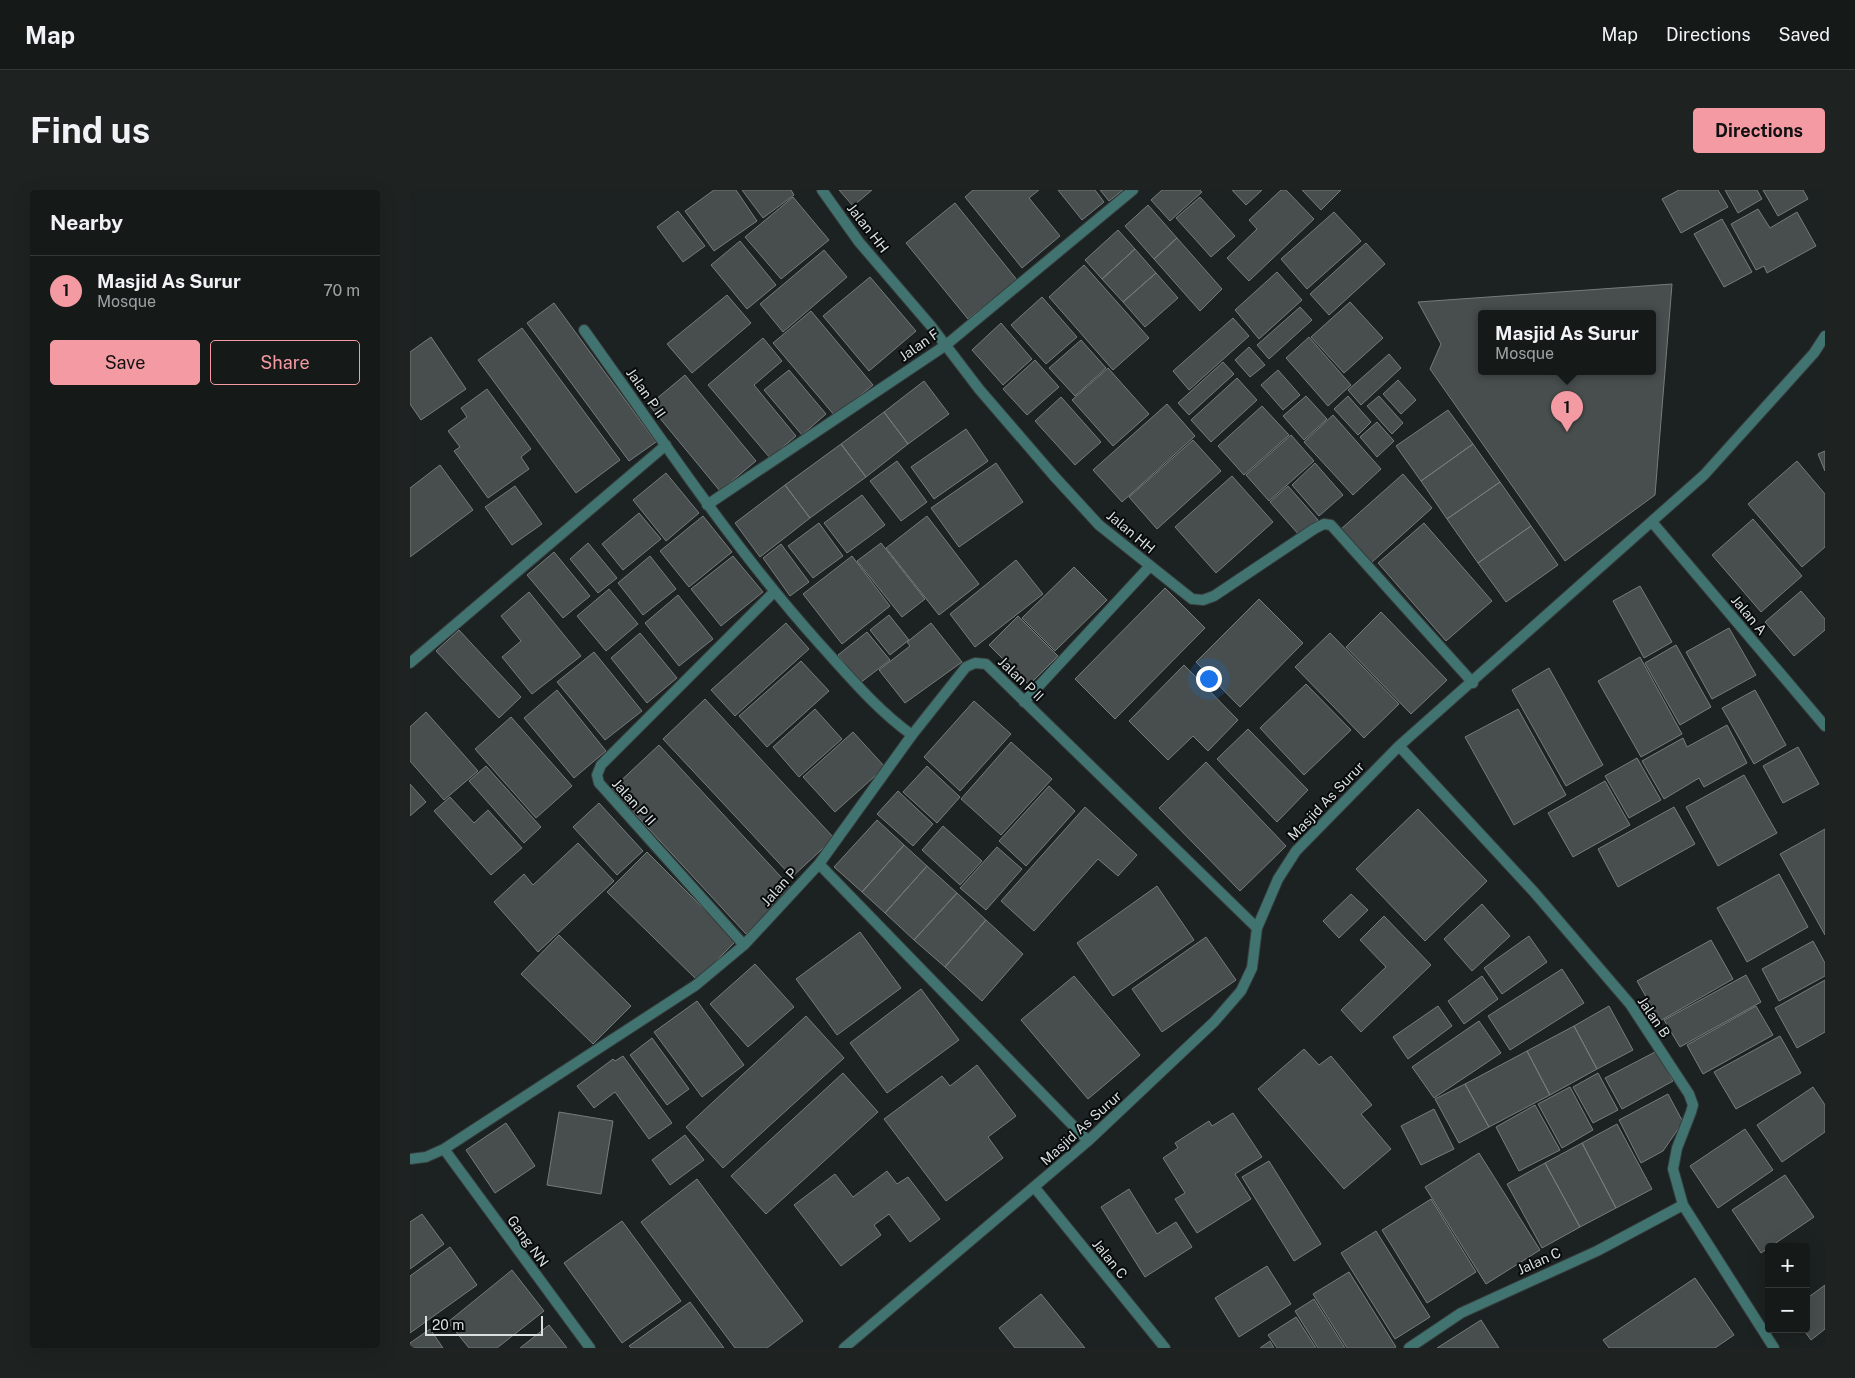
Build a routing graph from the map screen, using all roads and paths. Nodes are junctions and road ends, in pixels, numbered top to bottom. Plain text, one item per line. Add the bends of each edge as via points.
1 (822, 190) edge
2 (1133, 190) edge
3 (584, 330) dead end
4 (1825, 336) edge
5 (946, 345) junction
6 (666, 445) junction
7 (707, 505) junction
8 (1652, 522) junction
9 (1150, 566) junction
10 (774, 592) junction
11 (410, 663) edge
12 (1473, 682) junction
13 (1024, 702) junction
14 (1825, 726) edge
15 (912, 735) junction
16 (1399, 746) junction
17 (819, 864) junction
18 (1257, 928) junction
19 (744, 945) junction
20 (1088, 1141) junction
21 (444, 1149) junction
22 (410, 1159) edge
23 (1035, 1188) junction
24 (1683, 1205) junction
25 (590, 1348) edge
26 (844, 1348) edge
27 (1165, 1348) edge
28 (1410, 1348) edge
29 (1774, 1348) edge

1 - 5 street, Jalan HH via 859,242
2 - 5 street, Jalan F
3 - 6 street, Jalan P II
4 - 8 street, Masjid As Surur via 1814,353 1716,462
5 - 7 street, Jalan F
5 - 9 street, Jalan HH via 979,389 1099,525
6 - 7 street, Jalan P II
6 - 11 street
7 - 10 street, Jalan P II
8 - 12 street, Masjid As Surur
8 - 14 street, Jalan A
9 - 12 street, Jalan HH via 1192,599 1203,600 1214,596 1314,529 1324,524 1331,525
9 - 13 street
10 - 15 street, Jalan P II via 862,691 890,720
10 - 19 street, Jalan P II via 601,766 597,775 599,784
12 - 16 street, Masjid As Surur
13 - 15 street, Jalan P II via 986,664 975,663 966,667
13 - 18 street, Jalan P II
15 - 17 street, Jalan P
16 - 18 street, Masjid As Surur via 1296,851 1278,880
16 - 24 street, Jalan B via 1534,892 1630,1004 1689,1094 1693,1105 1672,1168
17 - 19 street, Jalan P
17 - 20 street
18 - 20 street, Masjid As Surur via 1252,968 1241,992 1214,1022
19 - 21 street, Jalan P via 696,985
20 - 23 street, Masjid As Surur
21 - 22 street, Jalan P via 426,1157
21 - 25 street, Gang NN
23 - 26 street, Masjid As Surur
23 - 27 street, Jalan C
24 - 28 street, Jalan C via 1597,1251 1461,1312
24 - 29 street, Jalan B

